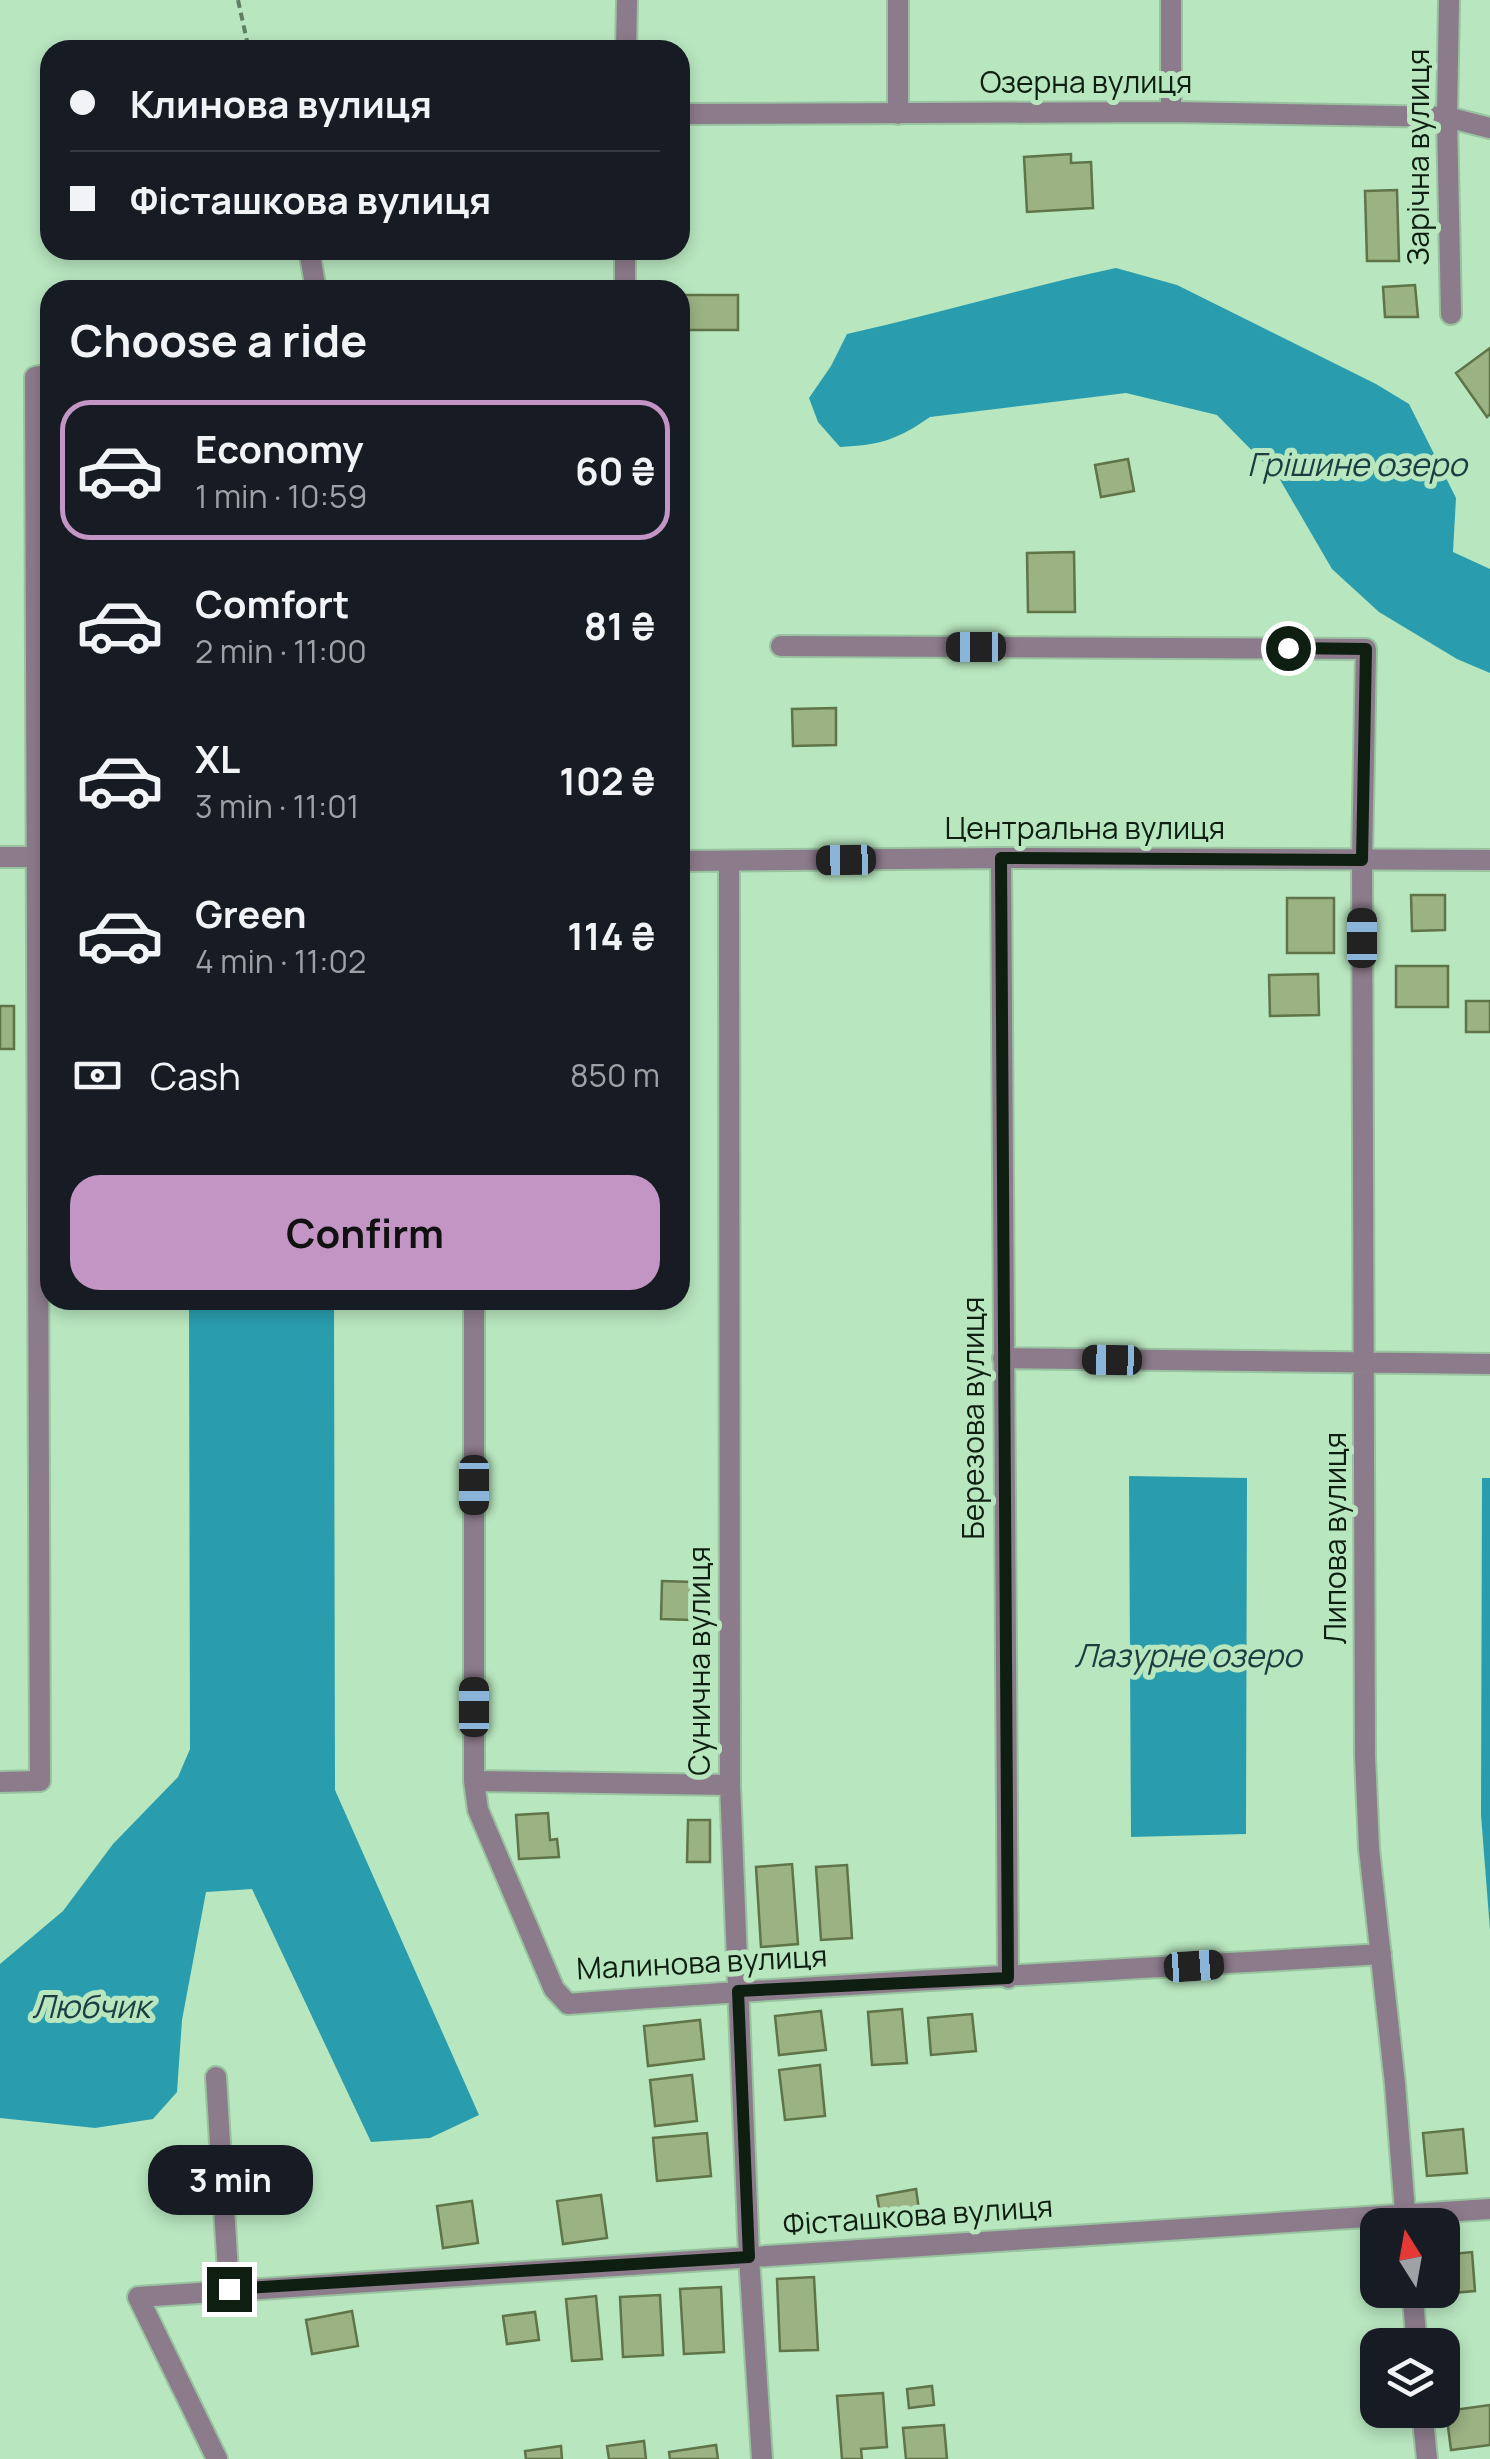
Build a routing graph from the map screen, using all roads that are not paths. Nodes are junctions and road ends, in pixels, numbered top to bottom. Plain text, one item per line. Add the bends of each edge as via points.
1 (626, 0) edge
2 (898, 0) edge
3 (1172, 0) edge
4 (1448, 0) edge
5 (626, 40) edge
6 (1172, 112) junction
7 (690, 114) edge
8 (898, 114) junction
9 (1447, 117) junction
10 (1490, 128) edge
11 (1450, 314) dead end
12 (781, 646) dead end
13 (0, 857) edge
14 (40, 857) edge
15 (1001, 858) junction
16 (1362, 860) junction
17 (1490, 860) edge
18 (690, 861) edge
19 (729, 862) junction
20 (41, 1310) edge
21 (474, 1310) edge
22 (1004, 1358) junction
23 (1366, 1363) junction
24 (1490, 1364) edge
25 (474, 1781) junction
26 (0, 1782) edge
27 (730, 1785) junction
28 (1381, 1954) junction
29 (1008, 1978) junction
30 (738, 1991) junction
31 (216, 2077) dead end
32 (1405, 2208) edge
33 (1490, 2209) edge
34 (1460, 2213) edge
35 (1360, 2223) edge
36 (749, 2257) junction
37 (229, 2289) junction
38 (1423, 2428) edge
39 (217, 2459) edge
40 (762, 2459) edge
41 (1426, 2459) edge

1 - 5 street
2 - 8 street
3 - 6 street
4 - 9 street, Зарічна вулиця
6 - 8 street, Озерна вулиця
6 - 9 street, Озерна вулиця
7 - 8 street, Озерна вулиця
9 - 10 street, Озерна вулиця
9 - 11 street, Зарічна вулиця
12 - 16 street, Липова вулиця via 1366,649
13 - 14 street
15 - 16 street, Центральна вулиця
15 - 19 street, Центральна вулиця
15 - 22 street, Березова вулиця
16 - 17 street, Центральна вулиця
16 - 23 street, Липова вулиця
18 - 19 street, Центральна вулиця
19 - 27 street, Сунична вулиця
20 - 26 street via 40,1781
21 - 25 street, Малинова вулиця
22 - 23 street
22 - 29 street, Березова вулиця
23 - 24 street
23 - 28 street, Липова вулиця via 1366,1756
25 - 27 street
25 - 30 street, Малинова вулиця via 478,1810 554,1989 568,2004
27 - 30 street, Сунична вулиця
28 - 29 street, Малинова вулиця
28 - 32 street, Липова вулиця
29 - 30 street, Малинова вулиця
30 - 36 street, Сунична вулиця
31 - 37 street
33 - 34 street, Фісташкова вулиця
35 - 36 street, Фісташкова вулиця
36 - 37 street, Фісташкова вулиця
36 - 40 street, Сунична вулиця
37 - 39 street, Фісташкова вулиця via 138,2297
38 - 41 street

